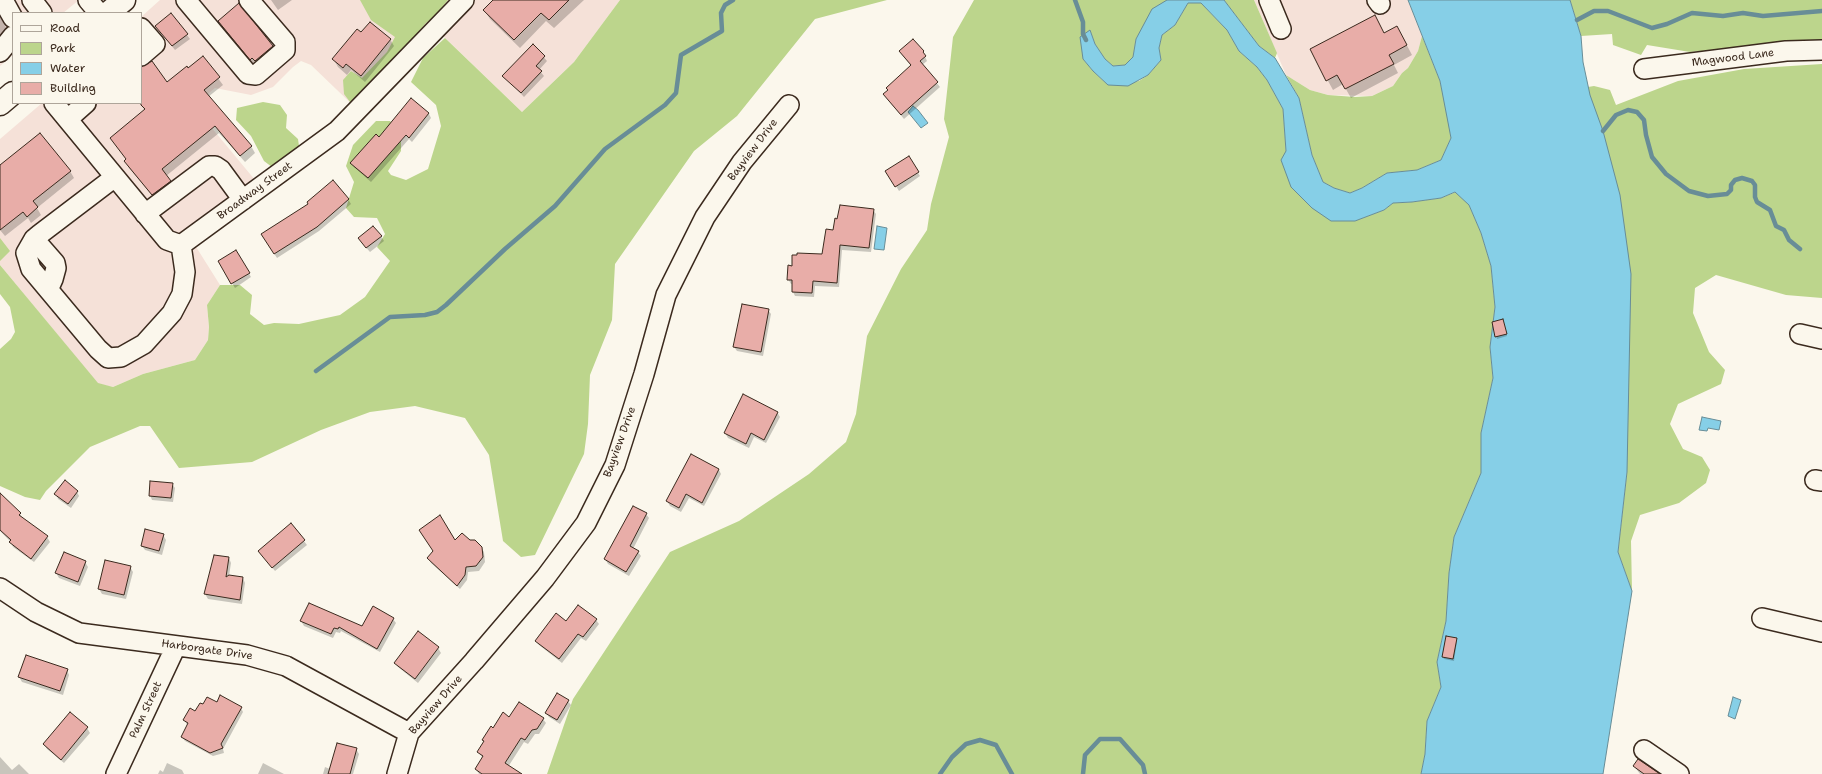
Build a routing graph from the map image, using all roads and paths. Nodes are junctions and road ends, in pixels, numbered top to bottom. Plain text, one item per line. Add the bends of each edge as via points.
1 (3, 0) edge
2 (32, 0) edge
3 (88, 0) edge
4 (186, 0) edge
5 (249, 0) edge
6 (464, 0) edge
7 (1269, 0) edge
8 (41, 12) edge
9 (98, 12) edge
10 (12, 16) edge
11 (142, 29) edge
12 (1280, 29) dead end
13 (12, 37) edge
14 (1822, 50) edge
15 (0, 52) edge
16 (142, 55) edge
17 (1644, 69) dead end
18 (12, 94) edge
19 (0, 104) edge
20 (55, 104) edge
21 (85, 104) edge
22 (789, 105) dead end
23 (68, 119) junction
24 (115, 177) junction
25 (243, 200) junction
26 (144, 214) junction
27 (181, 245) junction
28 (1800, 334) dead end
29 (1822, 339) edge
30 (0, 588) edge
31 (1762, 618) dead end
32 (1822, 632) edge
33 (176, 646) junction
34 (409, 733) junction
35 (1644, 750) dead end
36 (120, 766) edge
37 (105, 774) edge
38 (397, 774) edge
39 (1678, 774) edge

1 - 10 street
2 - 8 street
3 - 9 street
4 - 5 street via 248,74 256,75 285,50 285,42
6 - 25 street, Broadway Street via 337,131
7 - 12 street
11 - 16 street via 155,44
13 - 15 street
14 - 17 street, Magwood Lane
18 - 19 main road
20 - 23 street
21 - 23 street
22 - 34 street, Bayview Drive via 742,162 705,217 666,295 615,465 586,523 545,578 474,662
23 - 24 street
24 - 26 street
24 - 27 street via 34,239 26,253 31,269 108,358 121,357 144,344 168,317 182,294 185,272
25 - 26 street via 221,170 216,166 209,166
25 - 27 street, Broadway Street
26 - 27 street via 167,240
28 - 29 street
30 - 33 street, Harborgate Drive via 36,612 79,633
31 - 32 street
33 - 34 street, Harborgate Drive via 247,655 286,666
33 - 36 street, Palm Street
34 - 38 street, Bayview Drive
35 - 39 street
36 - 37 street

